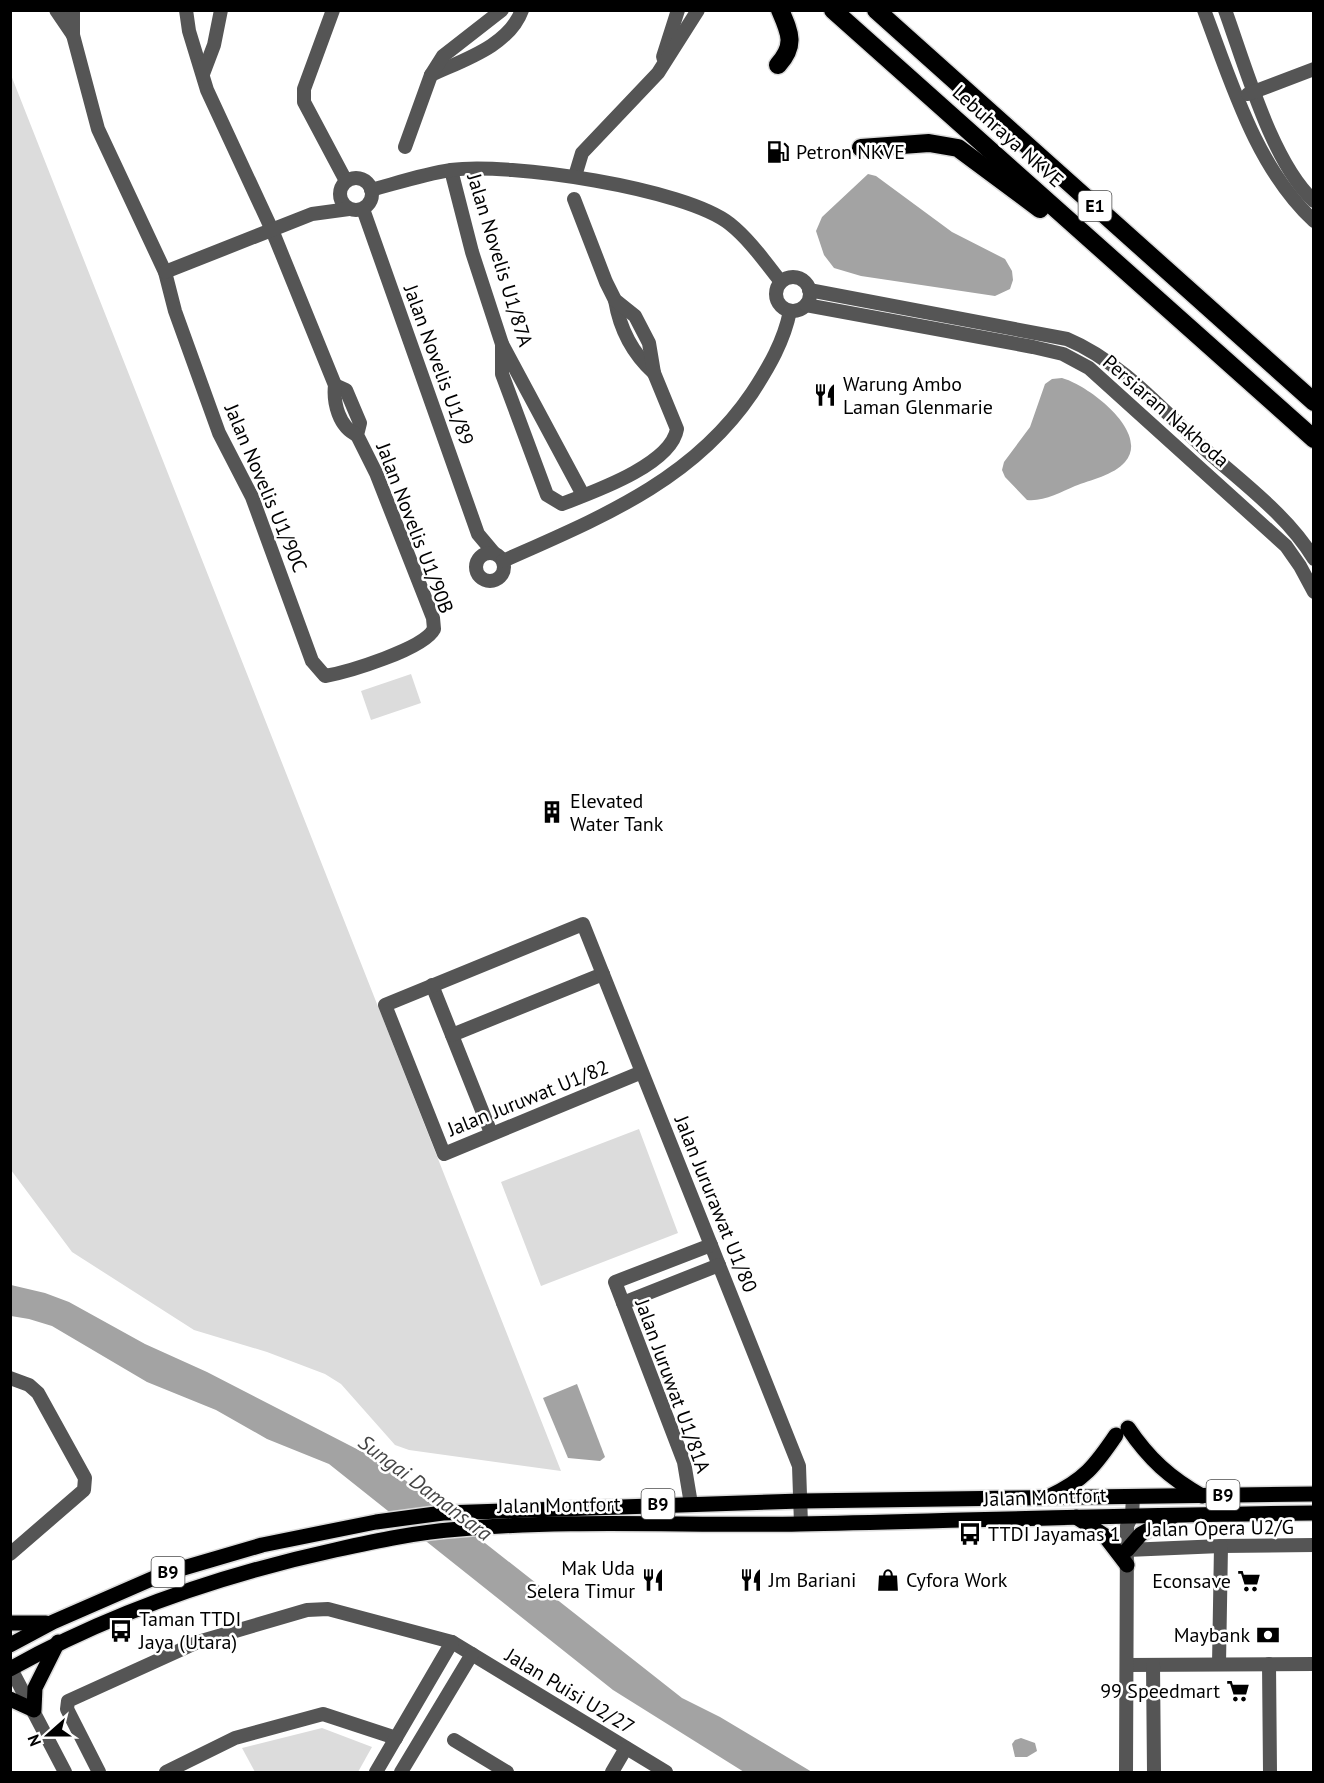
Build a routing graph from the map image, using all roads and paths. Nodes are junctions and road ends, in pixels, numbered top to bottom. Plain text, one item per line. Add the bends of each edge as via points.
1 (56, 10) edge
2 (73, 10) edge
3 (186, 10) edge
4 (221, 10) edge
5 (333, 10) edge
6 (502, 10) edge
7 (522, 10) edge
8 (678, 10) edge
9 (698, 10) edge
10 (780, 10) edge
11 (833, 10) edge
12 (876, 10) edge
13 (1204, 10) edge
14 (1225, 10) edge
15 (73, 35) junction
16 (778, 65) dead end
17 (1314, 69) edge
18 (658, 73) junction
19 (203, 74) junction
20 (431, 75) junction
21 (1255, 91) junction
22 (1239, 98) junction
23 (405, 147) dead end
24 (861, 148) dead end
25 (451, 170) junction
26 (575, 177) junction
27 (344, 186) junction
28 (371, 190) junction
29 (574, 199) dead end
30 (1314, 201) edge
31 (356, 209) junction
32 (312, 214) junction
33 (1314, 221) edge
34 (272, 230) junction
35 (165, 272) junction
36 (781, 282) junction
37 (809, 290) junction
38 (806, 305) junction
39 (790, 311) junction
40 (502, 344) junction
41 (1230, 363) junction
42 (528, 394) junction
43 (512, 400) junction
44 (1314, 402) edge
45 (1314, 439) edge
46 (583, 495) junction
47 (478, 534) junction
48 (498, 557) junction
49 (478, 559) junction
50 (1314, 559) edge
51 (1314, 592) edge
52 (430, 636) joint
53 (603, 974) junction
54 (432, 985) junction
55 (452, 1035) junction
56 (642, 1072) junction
57 (491, 1133) junction
58 (711, 1245) junction
59 (719, 1265) junction
60 (623, 1304) junction
61 (10, 1378) edge
62 (1314, 1494) edge
63 (1202, 1496) junction
64 (1126, 1497) junction
65 (1045, 1499) junction
66 (801, 1501) junction
67 (692, 1504) junction
68 (1314, 1513) edge
69 (1178, 1515) junction
70 (1076, 1517) junction
71 (1126, 1519) junction
72 (801, 1524) junction
73 (1314, 1545) edge
74 (1221, 1546) junction
75 (10, 1554) edge
76 (1127, 1558) junction
77 (53, 1622) junction
78 (10, 1623) edge
79 (58, 1642) junction
80 (453, 1642) junction
81 (10, 1645) edge
82 (472, 1654) junction
83 (1219, 1664) junction
84 (1269, 1664) junction
85 (1314, 1664) edge
86 (1126, 1665) junction
87 (1153, 1665) junction
88 (11, 1668) edge
89 (10, 1699) edge
90 (34, 1710) junction
91 (396, 1738) junction
92 (454, 1740) dead end
93 (626, 1748) junction
94 (65, 1773) edge
95 (99, 1773) edge
96 (166, 1773) edge
97 (376, 1773) edge
98 (401, 1773) edge
99 (507, 1773) edge
100 (612, 1773) edge
101 (666, 1773) edge
102 (1126, 1773) edge
103 (1154, 1773) edge
104 (1270, 1773) edge

1 - 15 street
2 - 15 street
3 - 19 street, Jalan Novelis U1/90B
4 - 19 street
5 - 27 street via 304,89 304,102
6 - 20 street via 443,56
7 - 20 street via 516,26 480,53
8 - 18 street
9 - 18 street
10 - 16 highway via 790,40 789,53
11 - 41 highway, Lebuhraya NKVE / E1
12 - 44 highway, Lebuhraya NKVE / E1
13 - 22 street
14 - 21 street
15 - 35 street, Jalan Novelis U1/90C via 98,129
17 - 21 street
18 - 26 street via 582,153
19 - 34 street, Jalan Novelis U1/90B
20 - 23 street
21 - 22 street
21 - 30 street via 1281,159
22 - 33 street via 1266,162 1293,202
24 - 41 highway via 929,143 958,148 1015,189
25 - 26 street via 503,169
25 - 28 street
25 - 40 street, Jalan Novelis U1/87A
26 - 36 street via 662,196 728,222
27 - 28 street via 361,179
27 - 31 street via 340,197
27 - 32 street
28 - 31 street via 368,204
29 - 46 street via 615,300 618,322 638,358 654,373 677,429 671,445 636,471
31 - 32 street
31 - 47 street, Jalan Novelis U1/89
32 - 34 street
34 - 35 street
34 - 52 street, Jalan Novelis U1/90B via 335,385 334,399 343,421 357,435 376,473 433,618
35 - 52 street, Jalan Novelis U1/90C via 219,433 252,497 317,670 325,676 342,673 421,644
36 - 37 street via 795,277 804,281
36 - 39 street via 776,296 781,306
37 - 38 street
37 - 50 street, Persiaran Nakhoda via 1082,345 1123,374 1273,510
38 - 39 street
38 - 51 street, Persiaran Nakhoda via 1063,354 1089,368 1286,546
39 - 48 street via 769,368 735,417 705,449 672,475 610,513
40 - 42 street, Jalan Novelis U1/87A
40 - 43 street via 502,374
41 - 45 highway, Lebuhraya NKVE / E1
42 - 43 street via 520,393
42 - 46 street, Jalan Novelis U1/87A
43 - 46 street via 548,495 562,504
47 - 48 street, Jalan Novelis U1/89
47 - 49 street, Jalan Novelis U1/89
48 - 49 street via 485,554
48 - 49 street via 502,574 495,580 487,580 477,572
53 - 54 street, Jalan Jururawat U1/80 via 583,924
53 - 55 street
53 - 56 street, Jalan Jururawat U1/80
54 - 55 street
54 - 57 street, Jalan Juruwat U1/82 via 385,1005 444,1154
55 - 57 street
56 - 57 street, Jalan Juruwat U1/82
56 - 58 street, Jalan Jururawat U1/80
58 - 59 street, Jalan Jururawat U1/80
58 - 60 street, Jalan Juruwat U1/81A via 615,1282
59 - 60 street
59 - 66 street, Jalan Jururawat U1/80 via 799,1466
60 - 67 street, Jalan Juruwat U1/81A via 684,1462
61 - 75 street via 38,1393 85,1478 84,1491
62 - 63 main road, Jalan Montfort / B9
63 - 64 main road, Jalan Montfort / B9
63 - 65 main road via 1161,1469 1122,1432 1094,1468
64 - 65 main road, Jalan Montfort / B9
64 - 71 street
65 - 66 main road, Jalan Montfort / B9
66 - 67 main road, Jalan Montfort / B9
66 - 72 street, Jalan Jururawat U1/80
67 - 77 main road, Jalan Montfort / B9 via 443,1513 337,1530 262,1545 163,1574
68 - 69 main road, Jalan Montfort / B9
69 - 71 main road, Jalan Montfort / B9
69 - 76 main road via 1141,1534
70 - 71 main road, Jalan Montfort / B9
70 - 72 main road, Jalan Montfort / B9
70 - 76 main road via 1104,1535
71 - 76 street
72 - 79 main road, Jalan Montfort / B9 via 531,1524 458,1529 356,1545 185,1590
73 - 74 street, Jalan Opera U2/G
74 - 76 street, Jalan Opera U2/G
74 - 83 street
76 - 86 street
77 - 78 main road
77 - 81 main road, Jalan Montfort / B9
79 - 88 main road, Jalan Montfort / B9
79 - 90 main road via 35,1688
80 - 82 street, Jalan Puisi U2/27
80 - 91 street
80 - 95 street, Jalan Puisi U2/27 via 328,1609 307,1610 198,1642 68,1701 67,1709
82 - 93 street, Jalan Puisi U2/27
82 - 98 street
83 - 84 street
83 - 87 street
84 - 85 street
84 - 104 street
86 - 87 street
86 - 102 street
87 - 103 street
88 - 90 street
89 - 90 main road
90 - 94 street
91 - 96 street via 323,1714 235,1738
91 - 97 street
92 - 99 street
93 - 100 street
93 - 101 street, Jalan Puisi U2/27

